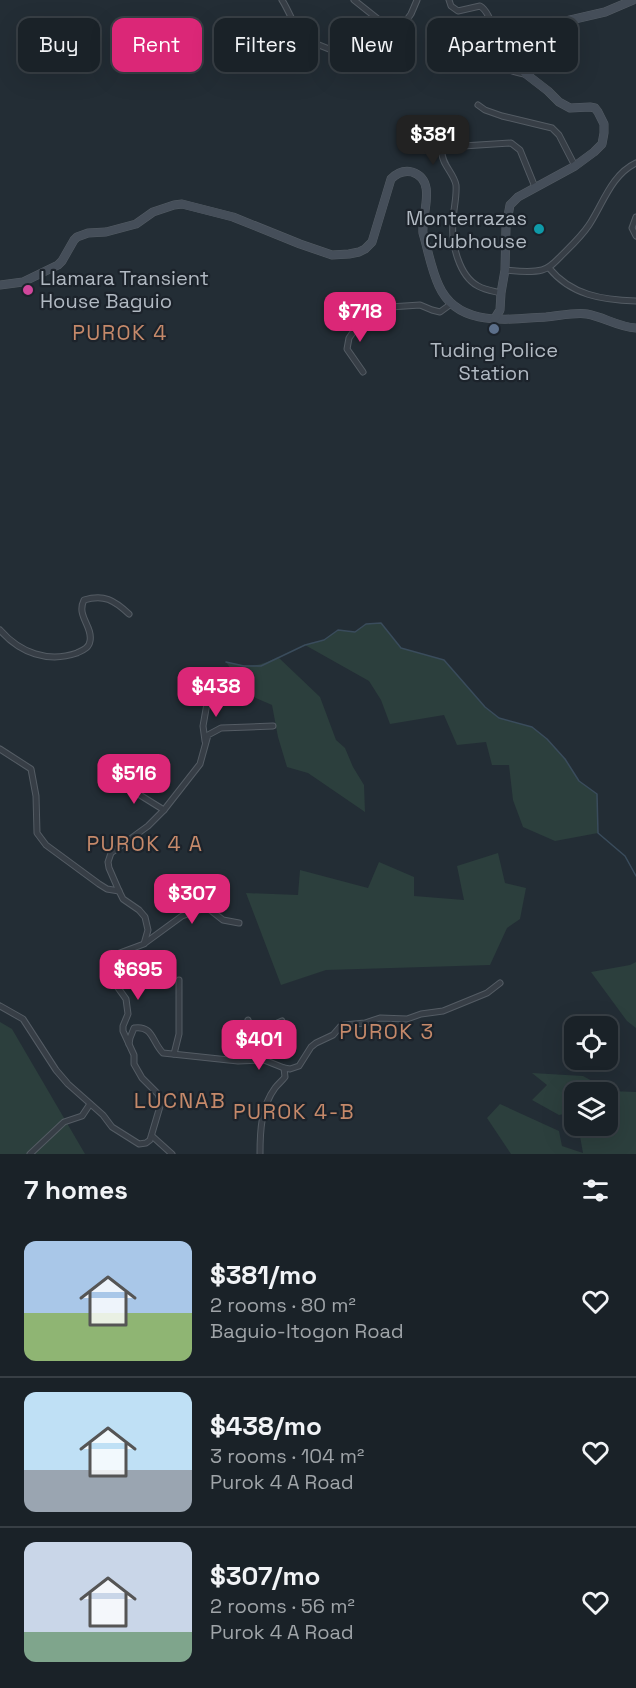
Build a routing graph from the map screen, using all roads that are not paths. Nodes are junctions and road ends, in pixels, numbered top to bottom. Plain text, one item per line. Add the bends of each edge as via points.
1 (282, 0) edge
2 (354, 0) edge
3 (410, 0) edge
4 (449, 0) edge
5 (633, 0) edge
6 (417, 2) edge
7 (377, 18) edge
8 (408, 18) edge
9 (488, 18) edge
10 (578, 18) edge
11 (330, 50) edge
12 (514, 72) edge
13 (526, 74) joint
14 (478, 105) dead end
15 (636, 162) edge
16 (575, 166) junction
17 (536, 187) junction
18 (636, 217) edge
19 (636, 236) edge
20 (549, 268) junction
21 (505, 270) junction
22 (0, 285) edge
23 (501, 293) junction
24 (636, 301) edge
25 (451, 304) junction
26 (500, 310) junction
27 (495, 318) junction
28 (505, 318) junction
29 (636, 328) edge
30 (363, 372) dead end
31 (129, 614) dead end
32 (0, 630) edge
33 (209, 692) dead end
34 (273, 726) dead end
35 (205, 743) junction
36 (0, 749) edge
37 (121, 780) dead end
38 (164, 810) junction
39 (119, 891) junction
40 (240, 923) dead end
41 (144, 944) junction
42 (178, 980) dead end
43 (500, 983) dead end
44 (0, 1006) edge
45 (248, 1020) dead end
46 (282, 1021) dead end
47 (253, 1034) junction
48 (129, 1046) junction
49 (174, 1054) junction
50 (238, 1060) junction
51 (284, 1068) junction
52 (90, 1104) junction
53 (152, 1136) junction
54 (30, 1154) edge
55 (172, 1154) edge
56 (260, 1154) edge

1 - 11 street via 304,38
2 - 7 street
3 - 6 street
4 - 9 street via 458,11 480,6
5 - 10 main road
6 - 8 street
12 - 13 street
13 - 16 main road via 564,105 590,107 598,112 604,124 602,144
14 - 16 street via 511,119 552,128
15 - 20 street via 605,194 589,226
16 - 17 main road
17 - 21 main road via 518,197 508,209
17 - 23 street via 520,150 511,142 447,147 442,151 455,182 453,232 458,256 475,284
18 - 19 street via 632,228
20 - 21 street via 533,272
20 - 24 street via 582,293
21 - 23 main road
22 - 25 main road via 23,282 58,265 74,240 82,235 136,224 153,213 182,204 233,217 321,252 349,254 366,249 372,242 391,179 404,171 413,172 424,182 427,198 423,233 436,279
23 - 26 main road
25 - 27 main road via 476,317
25 - 30 street via 440,312 420,305 390,307 375,302 362,309 357,313 356,328 347,349
26 - 27 main road
26 - 28 main road
27 - 28 main road
28 - 29 main road via 587,314
31 - 32 street via 116,602 104,598 84,600 81,607 91,639 89,644 86,649 61,657 45,657 23,649
33 - 35 street via 203,726
34 - 35 street via 221,728 208,735
35 - 38 street via 200,764
36 - 39 street via 31,769 37,833 46,846 99,884
37 - 38 street
38 - 39 street via 111,852 109,868
39 - 41 street via 145,917 148,930
40 - 41 street via 223,920 205,908 182,916
41 - 48 street via 109,957 105,965 126,999 128,1014 123,1031
42 - 49 street via 179,1034
43 - 51 street via 487,993 443,1011 407,1020 381,1018 344,1025 311,1047 299,1066
44 - 52 street via 23,1020 56,1070
45 - 47 street
46 - 47 street
47 - 50 street via 252,1053
48 - 49 street via 134,1028 141,1027 148,1030 163,1053
48 - 53 street via 142,1078 160,1098
49 - 50 street
50 - 51 street via 264,1060
51 - 56 street via 285,1077 264,1110
52 - 53 street via 112,1127 139,1143 146,1143
52 - 54 street via 82,1116 64,1122
53 - 55 street

